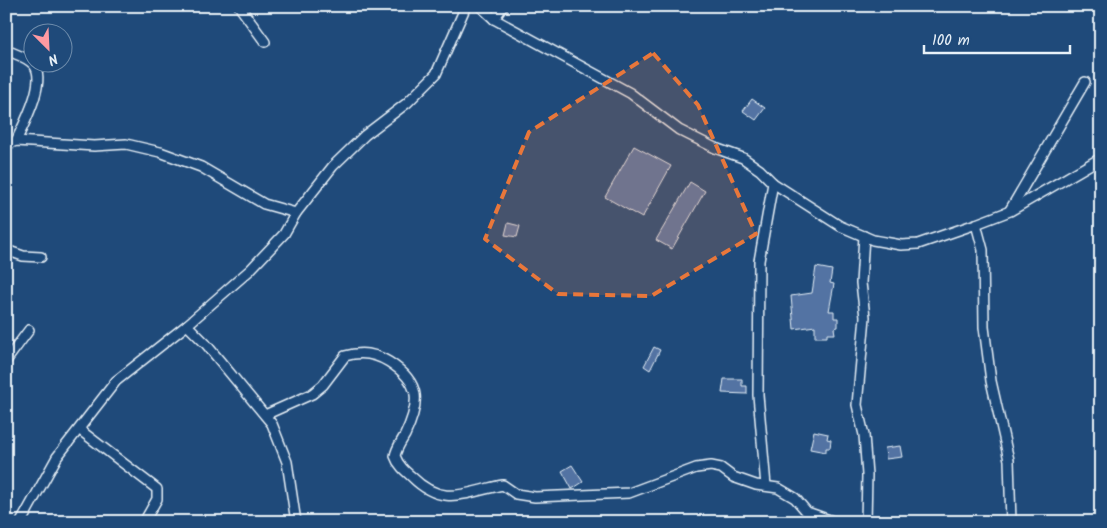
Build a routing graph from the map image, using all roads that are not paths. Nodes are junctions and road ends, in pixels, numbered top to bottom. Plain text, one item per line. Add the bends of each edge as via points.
1 (239, 6) edge
2 (466, 6) edge
3 (480, 6) edge
4 (504, 6) edge
5 (494, 19) junction
6 (265, 42) dead end
7 (6, 50) edge
8 (1085, 82) dead end
9 (16, 140) junction
10 (6, 145) edge
11 (1101, 158) edge
12 (773, 183) junction
13 (1010, 210) junction
14 (296, 213) junction
15 (976, 224) junction
16 (864, 236) junction
17 (6, 250) edge
18 (41, 257) dead end
19 (187, 325) junction
20 (29, 330) dead end
21 (6, 361) edge
22 (265, 415) junction
23 (80, 430) junction
24 (766, 486) junction
25 (21, 522) edge
26 (144, 522) edge
27 (296, 522) edge
28 (835, 522) edge
29 (866, 522) edge
30 (1011, 522) edge

1 - 6 street
2 - 14 street via 436,74 333,166
3 - 5 street
4 - 5 street
5 - 12 street via 640,99 679,130 743,158
7 - 9 street via 29,61 37,70 39,80
8 - 13 street
9 - 10 street
9 - 14 street via 94,146 126,144 160,152 201,167 264,204
11 - 13 street
12 - 16 street via 840,226
12 - 24 street via 759,261 758,395
13 - 15 street
14 - 19 street via 284,234 250,270
15 - 16 street via 918,244 901,245
15 - 30 street via 983,250 984,327 991,381 1009,460
16 - 29 street via 861,284 865,317 857,405 864,435
17 - 18 street via 23,256
19 - 22 street
19 - 23 street via 116,381
20 - 21 street
22 - 24 street via 312,394 345,356 368,353 404,371 410,380 417,402 395,456 397,463 418,484 440,496 503,485 516,494 535,497 629,492 696,468 711,466
22 - 27 street via 272,424 287,462
23 - 25 street via 57,457
23 - 26 street via 157,490 157,499
24 - 28 street via 791,494 807,512

